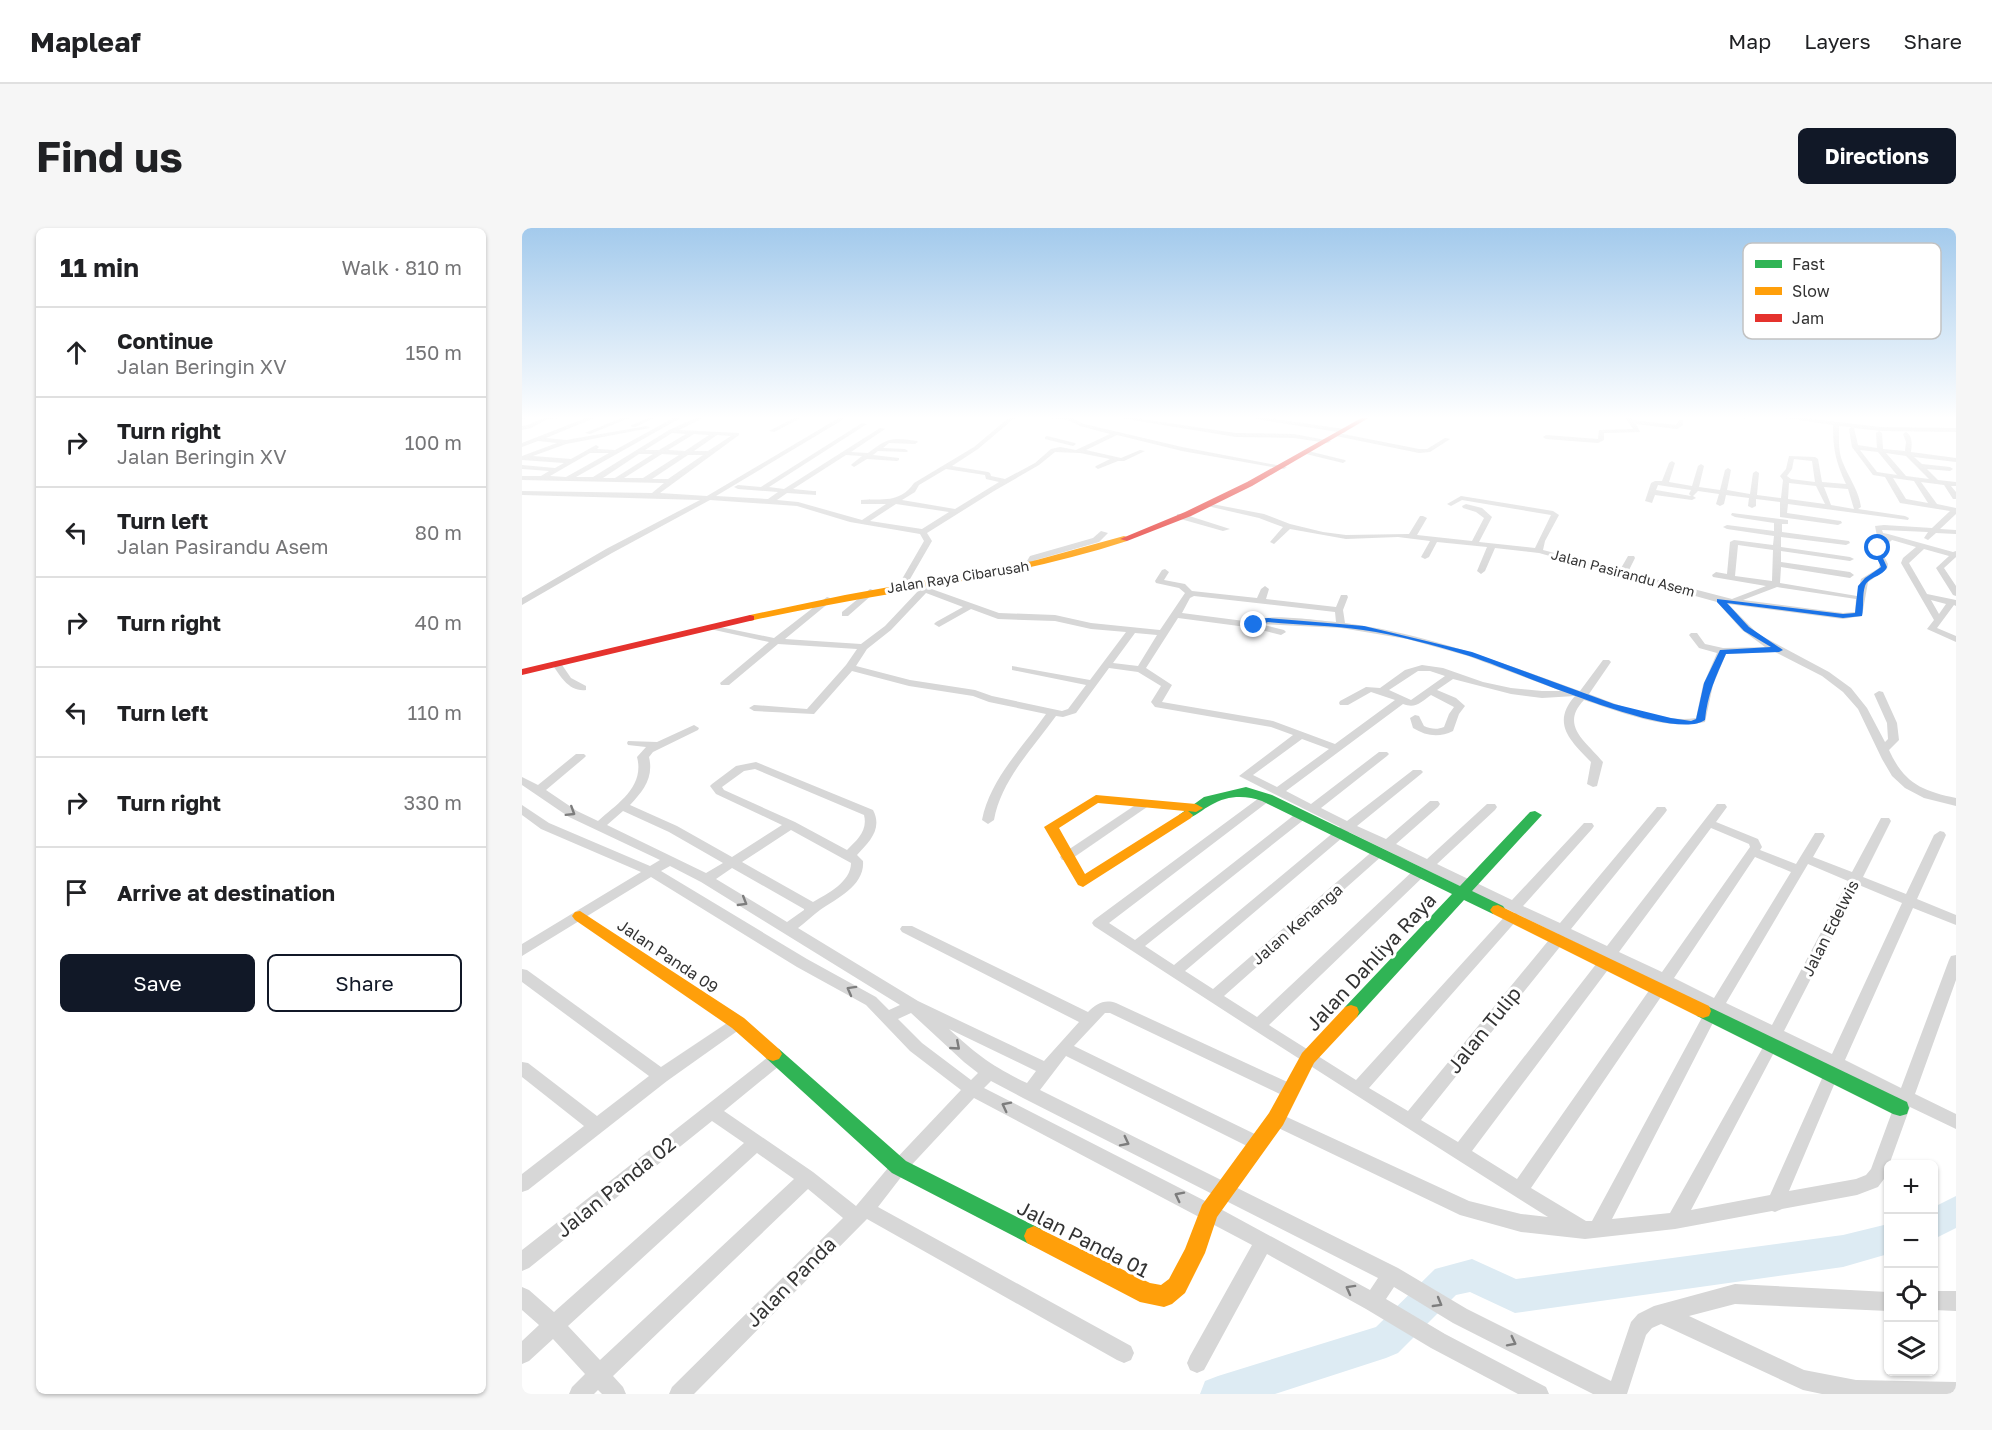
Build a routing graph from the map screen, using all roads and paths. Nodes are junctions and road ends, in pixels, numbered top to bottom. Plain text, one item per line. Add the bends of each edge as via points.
1 (556, 470) edge
2 (582, 470) edge
3 (609, 470) edge
4 (629, 470) edge
5 (659, 470) edge
6 (685, 470) edge
7 (754, 470) edge
8 (765, 470) edge
9 (791, 470) edge
10 (816, 470) edge
11 (940, 470) edge
12 (970, 470) edge
13 (1025, 470) edge
14 (1275, 470) edge
15 (1670, 470) edge
16 (1700, 470) edge
17 (1728, 470) dead end
18 (1788, 470) edge
19 (1818, 470) edge
20 (1844, 470) edge
21 (1872, 470) edge
22 (1897, 470) edge
23 (1924, 470) edge
24 (1756, 473) dead end
25 (1888, 476) junction
26 (522, 478) edge
27 (1904, 478) junction
28 (540, 479) junction
29 (1916, 479) junction
30 (566, 480) junction
31 (594, 480) junction
32 (612, 480) junction
33 (644, 480) junction
34 (1788, 480) junction
35 (670, 481) junction
36 (1006, 481) junction
37 (1936, 482) junction
38 (1946, 483) junction
39 (1665, 484) junction
40 (1820, 484) junction
41 (1956, 484) edge
42 (738, 487) junction
43 (1851, 487) junction
44 (1694, 488) junction
45 (762, 489) junction
46 (592, 490) junction
47 (786, 490) junction
48 (522, 491) edge
49 (1652, 492) junction
50 (1723, 492) junction
51 (656, 493) junction
52 (813, 493) dead end
53 (1753, 496) junction
54 (709, 497) junction
55 (1956, 497) edge
56 (771, 501) junction
57 (864, 501) dead end
58 (1649, 501) dead end
59 (1784, 501) junction
60 (799, 502) dead end
61 (894, 502) junction
62 (1720, 504) dead end
63 (1828, 504) dead end
64 (1922, 504) junction
65 (1207, 505) junction
66 (1752, 506) dead end
67 (1934, 506) junction
68 (1857, 507) dead end
69 (1956, 510) edge
70 (956, 511) junction
71 (1735, 515) dead end
72 (1180, 516) junction
73 (1423, 518) dead end
74 (1905, 518) junction
75 (1778, 521) junction
76 (864, 522) junction
77 (1288, 526) junction
78 (1728, 527) dead end
79 (1894, 527) junction
80 (1226, 529) dead end
81 (1934, 530) junction
82 (1956, 531) edge
83 (923, 532) junction
84 (1104, 534) dead end
85 (1778, 534) junction
86 (1413, 536) junction
87 (1890, 538) junction
88 (1928, 538) dead end
89 (1434, 540) junction
90 (1274, 542) dead end
91 (1846, 543) dead end
92 (1474, 544) junction
93 (1492, 545) junction
94 (1922, 546) junction
95 (1778, 548) junction
96 (1539, 551) junction
97 (1956, 554) edge
98 (1425, 557) dead end
99 (1631, 558) dead end
100 (1850, 559) dead end
101 (1881, 559) junction
102 (1905, 563) junction
103 (1778, 564) junction
104 (1028, 566) junction
105 (1816, 570) junction
106 (1481, 571) dead end
107 (1165, 572) dead end
108 (1623, 573) junction
109 (1716, 575) dead end
110 (1851, 575) dead end
111 (1731, 578) junction
112 (1776, 585) junction
113 (913, 587) junction
114 (1265, 589) dead end
115 (1818, 591) junction
116 (870, 592) junction
117 (1191, 594) junction
118 (1923, 596) junction
119 (1344, 597) dead end
120 (1853, 597) dead end
121 (1742, 598) junction
122 (1955, 599) edge
123 (827, 600) junction
124 (1261, 600) junction
125 (1724, 601) junction
126 (522, 602) edge
127 (971, 606) junction
128 (1339, 610) junction
129 (1839, 612) dead end
130 (845, 615) dead end
131 (1176, 615) junction
132 (1938, 620) junction
133 (1288, 622) junction
134 (939, 624) dead end
135 (1254, 625) junction
136 (1341, 626) junction
137 (713, 627) junction
138 (1133, 630) junction
139 (1163, 633) junction
140 (1694, 635) dead end
141 (1956, 639) edge
142 (776, 641) junction
143 (863, 647) junction
144 (1779, 650) junction
145 (1723, 651) junction
146 (1606, 662) dead end
147 (557, 664) junction
148 (1106, 665) junction
149 (850, 667) junction
150 (1015, 668) dead end
151 (1141, 669) junction
152 (522, 672) edge
153 (1452, 675) junction
154 (725, 683) dead end
155 (1092, 683) junction
156 (582, 688) dead end
157 (1382, 691) junction
158 (1432, 692) junction
159 (1578, 694) junction
160 (1879, 694) dead end
161 (1401, 701) junction
162 (1344, 703) dead end
163 (754, 708) dead end
164 (1053, 712) junction
165 (1415, 718) dead end
166 (694, 728) dead end
167 (1302, 734) junction
168 (632, 743) dead end
169 (661, 745) junction
170 (1336, 748) junction
171 (1883, 749) junction
172 (1383, 754) dead end
173 (580, 756) dead end
174 (1417, 772) dead end
175 (522, 780) edge
176 (1593, 784) dead end
177 (539, 790) junction
178 (1272, 795) junction
179 (1956, 802) edge
180 (1143, 804) junction
181 (1434, 804) dead end
182 (621, 806) junction
183 (1491, 807) dead end
184 (1721, 807) dead end
185 (1196, 808) junction
186 (522, 809) edge
187 (1661, 810) dead end
188 (1307, 812) junction
189 (1535, 815) dead end
190 (988, 820) dead end
191 (1885, 821) dead end
192 (1709, 823) junction
193 (791, 825) junction
194 (599, 826) junction
195 (1588, 826) dead end
196 (1344, 830) junction
197 (1940, 835) dead end
198 (1819, 836) dead end
199 (1383, 849) junction
200 (1752, 851) junction
201 (850, 855) junction
202 (1066, 857) junction
203 (670, 860) junction
204 (731, 863) junction
205 (1802, 864) junction
206 (1425, 869) junction
207 (652, 872) junction
208 (705, 879) junction
209 (1856, 879) junction
210 (1466, 889) junction
211 (1910, 901) junction
212 (812, 909) junction
213 (1514, 912) junction
214 (580, 916) junction
215 (1956, 920) edge
216 (788, 929) junction
217 (907, 929) dead end
218 (1560, 935) junction
219 (1135, 947) junction
220 (522, 951) edge
221 (1607, 958) junction
222 (1956, 960) edge
223 (1174, 972) junction
224 (522, 974) edge
225 (1953, 981) edge
226 (1660, 984) junction
227 (1215, 996) junction
228 (913, 1005) junction
229 (1714, 1010) junction
230 (887, 1018) junction
231 (1089, 1020) junction
232 (738, 1023) junction
233 (1259, 1025) junction
234 (1773, 1039) junction
235 (1063, 1048) junction
236 (778, 1058) junction
237 (1308, 1058) junction
238 (522, 1068) edge
239 (1047, 1069) junction
240 (1834, 1069) junction
241 (989, 1072) junction
242 (661, 1077) junction
243 (1359, 1088) junction
244 (974, 1090) junction
245 (1290, 1090) junction
246 (1029, 1093) junction
247 (1903, 1103) junction
248 (711, 1111) junction
249 (1276, 1119) junction
250 (1410, 1121) junction
251 (1956, 1122) edge
252 (597, 1126) junction
253 (756, 1143) junction
254 (1257, 1143) junction
255 (1460, 1153) junction
256 (899, 1167) junction
257 (807, 1178) junction
258 (522, 1184) edge
259 (1224, 1191) junction
260 (1519, 1191) junction
261 (1775, 1204) junction
262 (1209, 1212) junction
263 (860, 1213) junction
264 (1675, 1221) junction
265 (1591, 1229) junction
266 (1264, 1242) junction
267 (522, 1262) edge
268 (1391, 1275) junction
269 (522, 1297) edge
270 (1884, 1301) edge
271 (1938, 1301) edge
272 (1956, 1301) edge
273 (1374, 1302) junction
274 (1664, 1315) junction
275 (555, 1326) junction
276 (1124, 1353) dead end
277 (522, 1354) edge
278 (1197, 1363) dead end
279 (600, 1375) junction
280 (1528, 1392) edge
281 (1956, 1392) edge
282 (579, 1394) edge
283 (616, 1394) edge
284 (679, 1394) edge
285 (1616, 1394) edge

1 - 28 street
2 - 30 street
3 - 31 street
4 - 32 street
5 - 33 street
6 - 35 street
7 - 54 street
8 - 42 street
9 - 45 street
10 - 47 street
11 - 61 street
12 - 36 street
13 - 36 street
14 - 65 street, Jalan Raya Cibarusah
15 - 39 street
16 - 44 street
17 - 50 street
18 - 34 street via 1783,477
19 - 40 street
20 - 43 street
21 - 25 street
22 - 27 street
23 - 37 street
24 - 53 street
25 - 27 street
25 - 64 street via 1901,499
26 - 28 street
27 - 29 street
28 - 30 street
28 - 48 street
29 - 37 street
29 - 67 street
30 - 31 street
31 - 32 street
32 - 33 street
32 - 46 street
33 - 35 street
34 - 40 street
34 - 59 street
35 - 51 street
36 - 70 street
37 - 38 street
38 - 41 street
38 - 55 street
39 - 44 street
39 - 49 street via 1655,483
40 - 43 street
40 - 63 street
42 - 45 street
42 - 56 street via 723,496
43 - 68 street
44 - 49 street via 1691,499
44 - 50 street
45 - 47 street
46 - 48 street
46 - 51 street
47 - 52 street
47 - 56 street
48 - 51 street
49 - 58 street
50 - 53 street
50 - 62 street
51 - 54 street
53 - 59 street
53 - 66 street
54 - 56 street
54 - 126 street
56 - 60 street
56 - 76 street via 798,504
57 - 61 street
59 - 74 street
59 - 75 street via 1784,515 1839,526
61 - 70 street
61 - 76 street
64 - 67 street
64 - 74 street
65 - 72 street, Jalan Raya Cibarusah
65 - 77 street, Jalan Pasirandu Asem
67 - 69 street
69 - 81 street
70 - 83 street
71 - 75 street
72 - 80 street
72 - 104 street, Jalan Raya Cibarusah via 1079,555
73 - 86 street
74 - 79 street
75 - 85 street
76 - 83 street
77 - 86 street, Jalan Pasirandu Asem via 1341,536
77 - 90 street
78 - 85 street
79 - 81 street
79 - 87 street via 1878,528 1881,535
81 - 82 street
81 - 88 street
83 - 113 street via 928,541
84 - 104 street via 1092,542 1033,558
85 - 91 street
85 - 95 street
86 - 89 street, Jalan Pasirandu Asem
87 - 94 street
87 - 101 street via 1878,548
89 - 92 street, Jalan Pasirandu Asem
89 - 98 street
92 - 93 street, Jalan Pasirandu Asem
92 - 96 street via 1488,517 1479,510 1449,503 1461,498 1552,513 1553,521 1540,538
93 - 96 street, Jalan Pasirandu Asem
93 - 106 street
94 - 97 street
94 - 102 street
95 - 100 street
95 - 103 street
95 - 111 street via 1734,542
96 - 108 street, Jalan Pasirandu Asem
97 - 122 street via 1940,568
99 - 108 street
101 - 102 street
101 - 125 street, Jalan Pasirandu Asem via 1882,571 1862,586 1859,614 1843,616
102 - 118 street
103 - 105 street
103 - 112 street
104 - 113 street, Jalan Raya Cibarusah
105 - 110 street
105 - 115 street
107 - 117 street via 1159,581 1182,586
108 - 125 street, Jalan Pasirandu Asem
109 - 111 street
111 - 112 street
112 - 115 street
112 - 121 street
113 - 116 street, Jalan Raya Cibarusah
113 - 127 street
113 - 143 street via 888,628
114 - 124 street
115 - 120 street
116 - 123 street, Jalan Raya Cibarusah
116 - 130 street
117 - 124 street
117 - 131 street
118 - 122 street
118 - 132 street
119 - 128 street
121 - 125 street
121 - 129 street
122 - 132 street
123 - 137 street, Jalan Raya Cibarusah
123 - 142 street
124 - 128 street
125 - 144 street via 1746,629
127 - 134 street
127 - 138 street via 998,615 1046,617
128 - 136 street
131 - 135 street
131 - 139 street
132 - 141 street via 1932,629
133 - 135 street via 1263,620
133 - 135 street via 1280,635
133 - 136 street
136 - 159 street via 1470,653
137 - 142 street
137 - 147 street, Jalan Raya Cibarusah
138 - 139 street
138 - 148 street
139 - 151 street
140 - 145 street via 1702,646
142 - 143 street
142 - 154 street
143 - 149 street
144 - 145 street
144 - 171 street via 1804,661 1848,691
145 - 159 street via 1708,683 1701,720 1696,723 1671,721
146 - 159 street
147 - 152 street, Jalan Raya Cibarusah
147 - 156 street via 567,680
148 - 151 street
148 - 155 street
149 - 163 street via 812,711
149 - 164 street
150 - 155 street
151 - 167 street via 1167,685 1156,702 1159,705 1268,722
153 - 157 street via 1431,666 1419,667
153 - 158 street
153 - 159 street via 1483,686
155 - 164 street via 1072,711
157 - 161 street
157 - 162 street via 1365,690
158 - 161 street via 1416,702
158 - 165 street via 1460,706 1449,729 1422,730
159 - 176 street via 1569,726 1575,739 1597,762
160 - 171 street via 1895,732 1894,740
161 - 170 street
164 - 190 street via 1005,779
166 - 169 street
167 - 170 street
167 - 178 street via 1245,776
168 - 169 street
169 - 182 street via 643,756 645,779
170 - 178 street
171 - 179 street via 1893,771 1904,783 1936,798
172 - 188 street
173 - 177 street
174 - 196 street
175 - 177 street
177 -> 194 street via 573,814
178 - 185 street via 1236,791
178 - 188 street
178 - 219 street via 1099,923
180 - 185 street
180 - 202 street
180 - 202 street via 1096,799 1051,828
181 - 199 street, Jalan Kenanga
182 - 194 street
182 - 204 street via 673,829
183 - 206 street
184 - 192 street
185 - 202 street via 1083,882
186 - 207 street via 545,826
187 - 218 street, Jalan Tulip
188 - 196 street
188 - 219 street
189 - 210 street, Jalan Dahliya Raya
191 - 209 street, Jalan Edelwis
192 - 200 street via 1754,842 1756,847
192 - 221 street
193 - 201 street
193 - 201 street via 720,792 716,786 740,768 756,765 869,813 872,823 866,838
193 - 204 street
194 - 203 street
195 - 213 street
196 - 199 street
196 - 223 street
197 - 211 street
198 - 205 street
199 - 206 street
199 - 227 street, Jalan Kenanga
200 - 205 street
200 - 226 street
201 - 212 street via 859,864 854,877 833,897
203 - 207 street
203 - 208 street
204 - 208 street
204 - 212 street
205 - 209 street
205 - 229 street
206 - 210 street
206 - 233 street
207 - 214 street
230 -> 207 street via 871,1001
208 -> 216 street
209 - 211 street
209 - 234 street, Jalan Edelwis
210 - 213 street
210 - 237 street, Jalan Dahliya Raya
211 - 215 street
211 - 240 street
212 - 216 street
213 - 218 street
213 - 243 street
214 - 220 street
214 - 232 street, Jalan Panda 09
216 - 228 street
217 - 231 street
218 - 221 street
218 - 250 street, Jalan Tulip
219 - 223 street
221 - 226 street
221 - 255 street
222 - 225 street
223 - 227 street
224 - 242 street
225 - 247 street
226 - 229 street
226 - 260 street
227 - 233 street
228 - 230 street
228 - 239 street
228 -> 241 street
229 - 234 street
229 - 265 street
230 - 244 street via 915,1047
231 - 235 street
231 - 245 street via 1101,1008 1110,1007
232 - 236 street
232 - 242 street
233 - 237 street
234 - 240 street
234 - 264 street, Jalan Edelwis
235 - 239 street
235 - 254 street
236 - 248 street, Jalan Panda 02
236 - 256 street
237 - 243 street
237 - 245 street, Jalan Dahliya Raya
238 - 252 street
239 - 246 street
240 - 247 street
240 - 261 street
241 - 244 street, Jalan Panda
241 - 246 street
242 - 252 street
243 - 250 street
244 - 256 street, Jalan Panda
262 -> 244 street
245 - 249 street, Jalan Dahliya Raya
246 -> 259 street
247 - 251 street
247 - 261 street via 1872,1181
248 - 253 street
248 - 267 street, Jalan Panda 02
249 - 254 street, Jalan Dahliya Raya
249 - 265 street via 1466,1209 1521,1223
250 - 255 street
252 - 258 street
253 - 257 street
253 - 275 street
254 - 259 street, Jalan Panda 01
255 - 260 street
256 - 262 street, Jalan Panda 01 via 1148,1294 1164,1296 1178,1286
256 - 263 street, Jalan Panda
257 - 263 street
257 - 279 street
259 - 262 street, Jalan Panda 01
259 - 268 street
260 - 265 street
261 - 264 street
262 - 266 street
263 - 276 street
263 - 284 street, Jalan Panda
264 - 265 street
273 -> 266 street
266 - 278 street
268 - 273 street
268 -> 285 street via 1460,1316
269 - 275 street
270 - 274 street via 1746,1294 1725,1296
271 - 272 street
273 - 280 street
274 - 281 street via 1803,1380 1856,1390
274 - 285 street via 1653,1316 1638,1329
275 - 277 street
275 - 279 street
279 - 282 street
279 - 283 street

